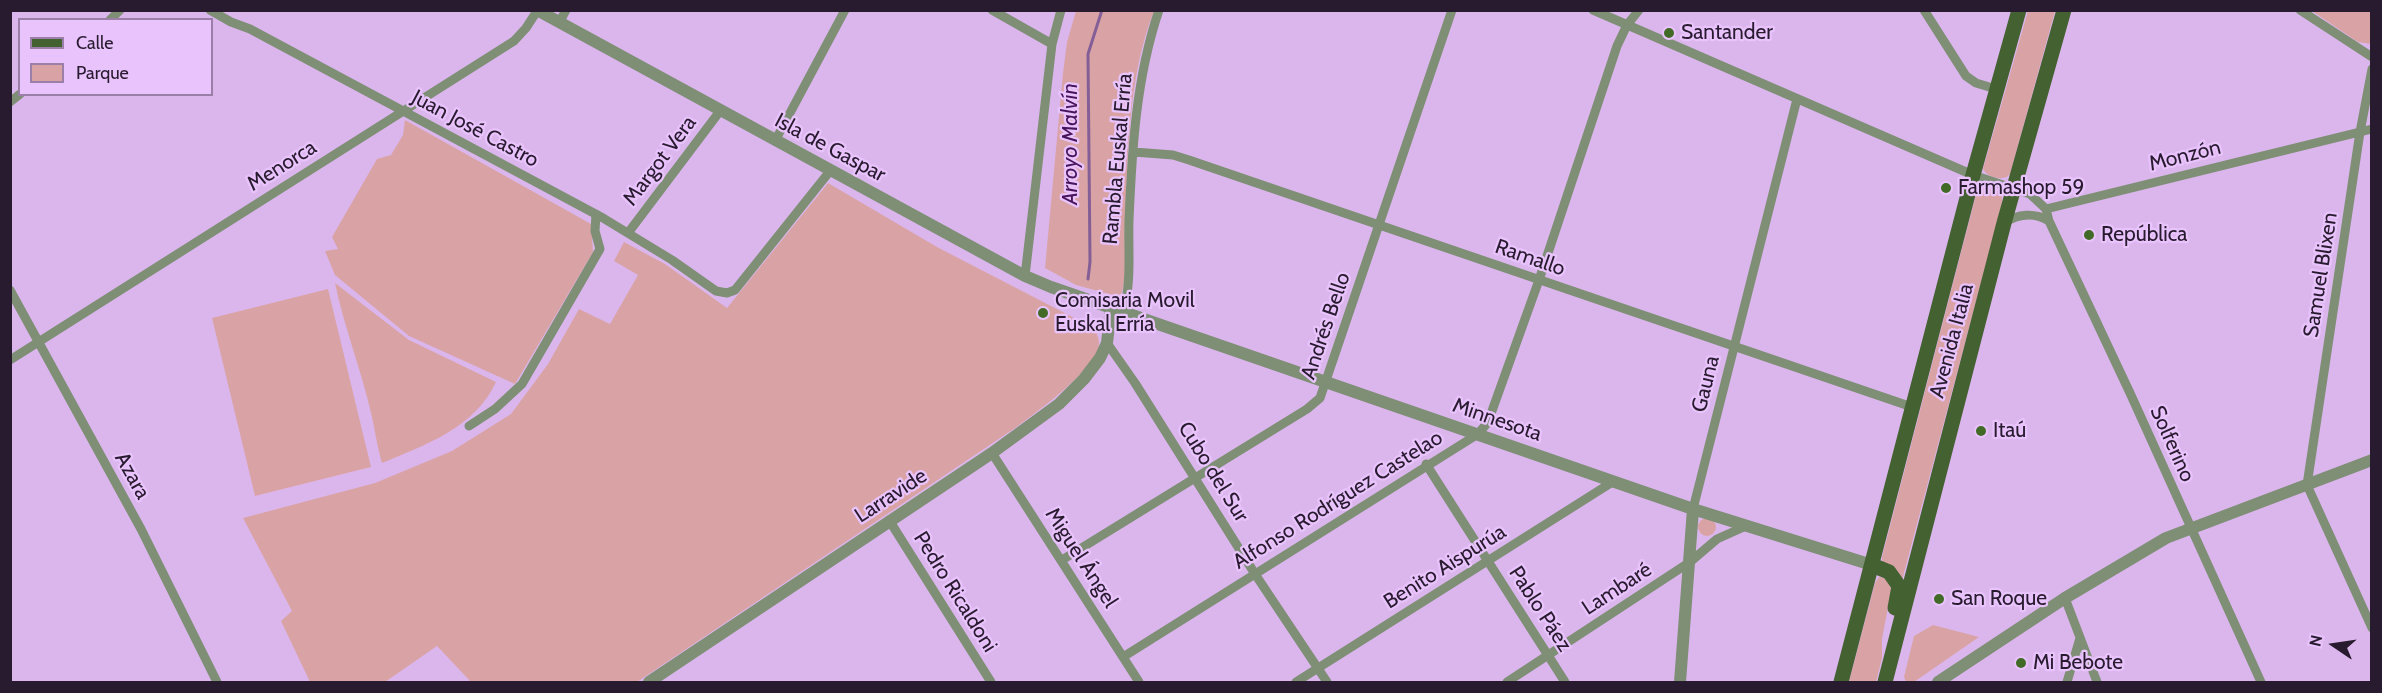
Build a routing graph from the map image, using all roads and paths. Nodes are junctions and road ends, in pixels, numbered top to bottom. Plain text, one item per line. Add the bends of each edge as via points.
1 (210, 10) edge
2 (566, 10) edge
3 (845, 10) edge
4 (992, 10) edge
5 (1061, 10) edge
6 (1160, 10) edge
7 (1452, 10) edge
8 (1593, 10) edge
9 (1639, 10) edge
10 (1924, 10) edge
11 (2019, 10) edge
12 (2064, 10) edge
13 (2300, 10) edge
14 (537, 11) edge
15 (559, 23) junction
16 (1627, 25) junction
17 (1052, 44) junction
18 (2372, 57) edge
19 (2372, 69) edge
20 (1996, 89) junction
21 (1797, 99) junction
22 (402, 111) junction
23 (720, 111) junction
24 (2372, 129) edge
25 (2360, 132) junction
26 (776, 141) junction
27 (1134, 152) junction
28 (830, 171) junction
29 (1973, 175) junction
30 (2014, 188) junction
31 (2046, 209) junction
32 (596, 214) junction
33 (2049, 221) junction
34 (2004, 223) junction
35 (1379, 224) junction
36 (628, 233) junction
37 (1025, 276) junction
38 (1539, 280) junction
39 (10, 290) edge
40 (1117, 310) junction
41 (38, 342) junction
42 (1107, 343) junction
43 (1735, 346) junction
44 (10, 360) edge
45 (1327, 382) junction
46 (1912, 407) junction
47 (469, 426) dead end
48 (1478, 434) junction
49 (992, 453) junction
50 (2372, 460) edge
51 (1426, 464) junction
52 (1196, 477) junction
53 (1614, 481) junction
54 (2307, 485) junction
55 (1693, 509) junction
56 (889, 520) junction
57 (1746, 525) junction
58 (2190, 528) junction
59 (1062, 560) junction
60 (1488, 561) junction
61 (1690, 562) junction
62 (1872, 566) junction
63 (1255, 574) junction
64 (2065, 598) junction
65 (2372, 628) edge
66 (2080, 638) junction
67 (1548, 656) junction
68 (1123, 657) junction
69 (1318, 668) junction
70 (1887, 676) edge
71 (217, 682) edge
72 (649, 682) edge
73 (991, 682) edge
74 (1139, 682) edge
75 (1296, 682) edge
76 (1327, 682) edge
77 (1507, 682) edge
78 (1565, 682) edge
79 (1680, 682) edge
80 (1841, 682) edge
81 (1938, 682) edge
82 (2067, 682) edge
83 (2097, 682) edge
84 (2261, 682) edge

1 - 22 street, Juan José Castro
2 - 15 street
3 - 26 street
4 - 17 street
5 - 17 street
6 - 27 street, Rambla Euskal Erría via 1142,71
7 - 35 street, Andrés Bello
8 - 16 street
9 - 16 street, Alfonso Rodríguez Castelao
10 - 20 street via 1966,76
11 - 20 main road, Avenida Italia
12 - 30 main road, Avenida Italia
13 - 18 street
14 - 15 street, Isla de Gaspar
14 - 22 street, Menorca via 514,41
15 - 23 street, Isla de Gaspar
16 - 21 street
16 - 38 street, Alfonso Rodríguez Castelao
17 - 37 street
19 - 25 street, Samuel Blixen
20 - 29 main road, Avenida Italia
21 - 29 street
21 - 43 street, Gauna
22 - 32 street, Juan José Castro
22 - 41 street, Menorca
23 - 26 street, Isla de Gaspar
23 - 36 street, Margot Vera
24 - 25 street, Monzón
25 - 31 street, Monzón
25 - 54 street, Samuel Blixen
26 - 28 street, Isla de Gaspar
27 - 35 street, Ramallo via 1173,155
27 - 40 street, Rambla Euskal Erría via 1128,293
28 - 36 street, Juan José Castro via 735,290 727,293 716,291
28 - 37 street, Isla de Gaspar
29 - 30 street
29 - 46 main road, Avenida Italia
30 - 31 street via 2030,194
30 - 34 main road, Avenida Italia
31 - 33 street, Solferino
32 - 36 street, Juan José Castro
32 - 47 street via 600,249 530,373 511,395
33 - 34 street via 2021,216
33 - 58 street, Solferino
34 - 70 main road, Avenida Italia
35 - 38 street, Ramallo
35 - 45 street, Andrés Bello
37 - 40 street, Isla de Gaspar
38 - 43 street, Ramallo
38 - 48 street, Alfonso Rodríguez Castelao via 1488,422
39 - 41 street, Azara
40 - 42 street, Larravide
40 - 45 street, Minnesota
41 - 44 street, Menorca
41 - 71 street, Azara via 141,529
42 - 49 street, Larravide via 1093,368 1066,398
42 - 52 street, Cubo del Sur
43 - 46 street, Ramallo
43 - 55 street, Gauna
45 - 48 street, Minnesota
45 - 52 street, Andrés Bello via 1320,398 1307,409
46 - 62 main road, Avenida Italia
48 - 51 street, Alfonso Rodríguez Castelao
48 - 53 street, Minnesota
49 - 56 street, Larravide
49 - 59 street, Miguel Ángel
50 - 54 street
51 - 60 street, Pablo Páez
51 - 63 street, Alfonso Rodríguez Castelao
52 - 59 street, Andrés Bello
52 - 63 street, Cubo del Sur
53 - 55 street, Minnesota
53 - 60 street, Benito Aispurúa
54 - 58 street
54 - 65 street
55 - 57 street, Minnesota
55 - 61 street, Gauna
56 - 72 street, Larravide
56 - 73 street, Pedro Ricaldoni
57 - 61 street, Lambaré via 1717,539
57 - 62 street, Minnesota
58 - 64 street via 2166,538
58 - 84 street, Solferino
59 - 68 street, Miguel Ángel
60 - 67 street, Pablo Páez
60 - 69 street, Benito Aispurúa
61 - 67 street, Lambaré
61 - 79 street, Gauna
62 - 70 main road via 1889,573 1899,586 1885,645
62 - 80 main road, Avenida Italia
63 - 68 street, Alfonso Rodríguez Castelao
63 - 69 street, Cubo del Sur
64 - 66 street
64 - 81 street
66 - 82 street
66 - 83 street
67 - 77 street, Lambaré
67 - 78 street, Pablo Páez
68 - 74 street, Miguel Ángel
69 - 75 street, Benito Aispurúa
69 - 76 street, Cubo del Sur

